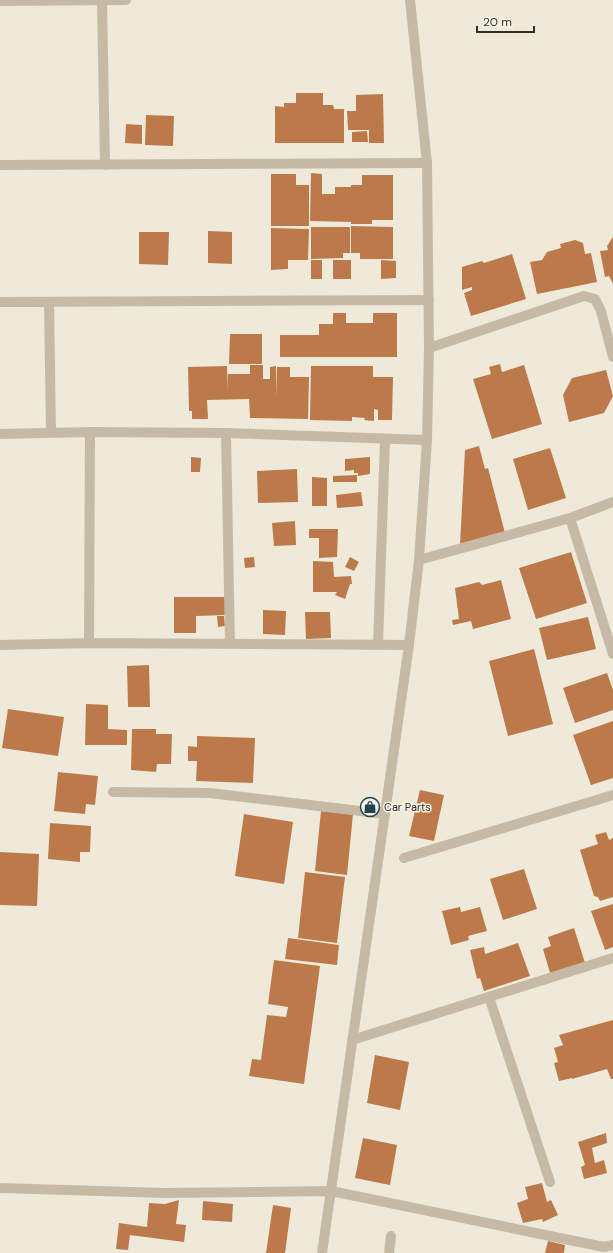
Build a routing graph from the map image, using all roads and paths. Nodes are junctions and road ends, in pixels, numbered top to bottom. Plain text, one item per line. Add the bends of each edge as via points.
1 (70, 0) edge
2 (102, 0) edge
3 (126, 0) edge
4 (410, 0) edge
5 (0, 1) edge
6 (427, 163) junction
7 (105, 164) junction
8 (0, 165) edge
9 (429, 300) junction
10 (0, 302) edge
11 (49, 302) junction
12 (430, 348) junction
13 (613, 357) edge
14 (90, 432) junction
15 (51, 433) junction
16 (226, 433) junction
17 (0, 434) edge
18 (385, 440) junction
19 (427, 440) junction
20 (613, 502) edge
21 (570, 518) junction
22 (419, 560) junction
23 (89, 644) junction
24 (230, 644) junction
25 (0, 645) edge
26 (378, 645) junction
27 (409, 645) junction
28 (613, 654) edge
29 (113, 792) dead end
30 (613, 795) edge
31 (385, 814) junction
32 (404, 858) dead end
33 (613, 958) edge
34 (490, 997) junction
35 (352, 1040) junction
36 (550, 1182) dead end
37 (0, 1188) edge
38 (331, 1191) junction
39 (390, 1236) dead end
40 (613, 1245) edge
41 (322, 1253) edge
42 (389, 1253) edge

1 - 2 street
1 - 5 street
2 - 3 street
2 - 7 street
4 - 6 street
6 - 7 street
6 - 9 street
7 - 8 street
9 - 11 street
9 - 12 street
10 - 11 street
11 - 15 street
12 - 13 street via 584,296 596,299
12 - 19 street
14 - 15 street
14 - 16 street
14 - 23 street
15 - 17 street
16 - 18 street
16 - 24 street
18 - 19 street
18 - 26 street
19 - 22 street
20 - 21 street
21 - 22 street
21 - 28 street
22 - 27 street
23 - 24 street
23 - 25 street
24 - 26 street
26 - 27 street
27 - 31 street
29 - 31 street via 210,793
30 - 32 street
31 - 35 street
33 - 34 street
34 - 35 street
34 - 36 street
35 - 38 street
37 - 38 street via 165,1193
38 - 40 street via 604,1247
38 - 41 street
39 - 42 street

